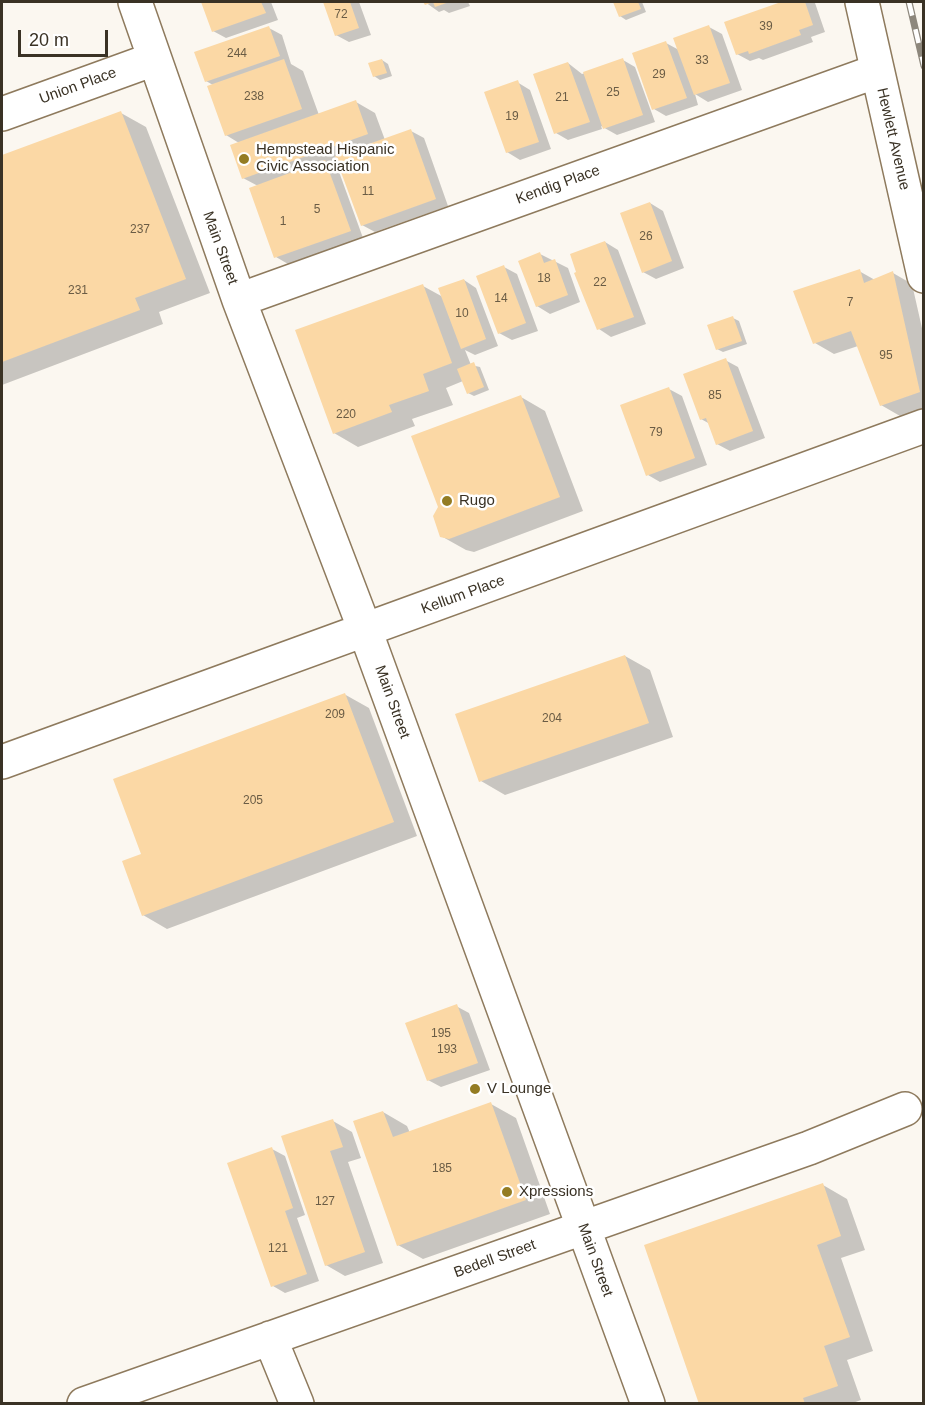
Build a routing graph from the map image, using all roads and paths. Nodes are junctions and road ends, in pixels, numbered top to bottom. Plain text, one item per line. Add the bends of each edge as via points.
1 (135, 2) edge
2 (862, 2) edge
3 (154, 58) junction
4 (877, 70) junction
5 (2, 114) edge
6 (924, 276) edge
7 (239, 300) junction
8 (924, 426) edge
9 (365, 630) junction
10 (2, 762) edge
11 (905, 1109) dead end
12 (584, 1227) junction
13 (270, 1338) junction
14 (84, 1404) edge
15 (297, 1404) edge
16 (648, 1404) edge

1 - 3 street, Main Street
2 - 4 street, Hewlett Avenue
3 - 5 street, Union Place
3 - 7 street, Main Street
4 - 6 street, Hewlett Avenue
4 - 7 street, Kendig Place
7 - 9 street, Main Street
8 - 9 street, Kellum Place
9 - 10 street, Kellum Place
9 - 12 street, Main Street
11 - 12 street, Bedell Street via 809,1148
12 - 13 street, Bedell Street
12 - 16 street, Main Street
13 - 14 street, Bedell Street
13 - 15 street

